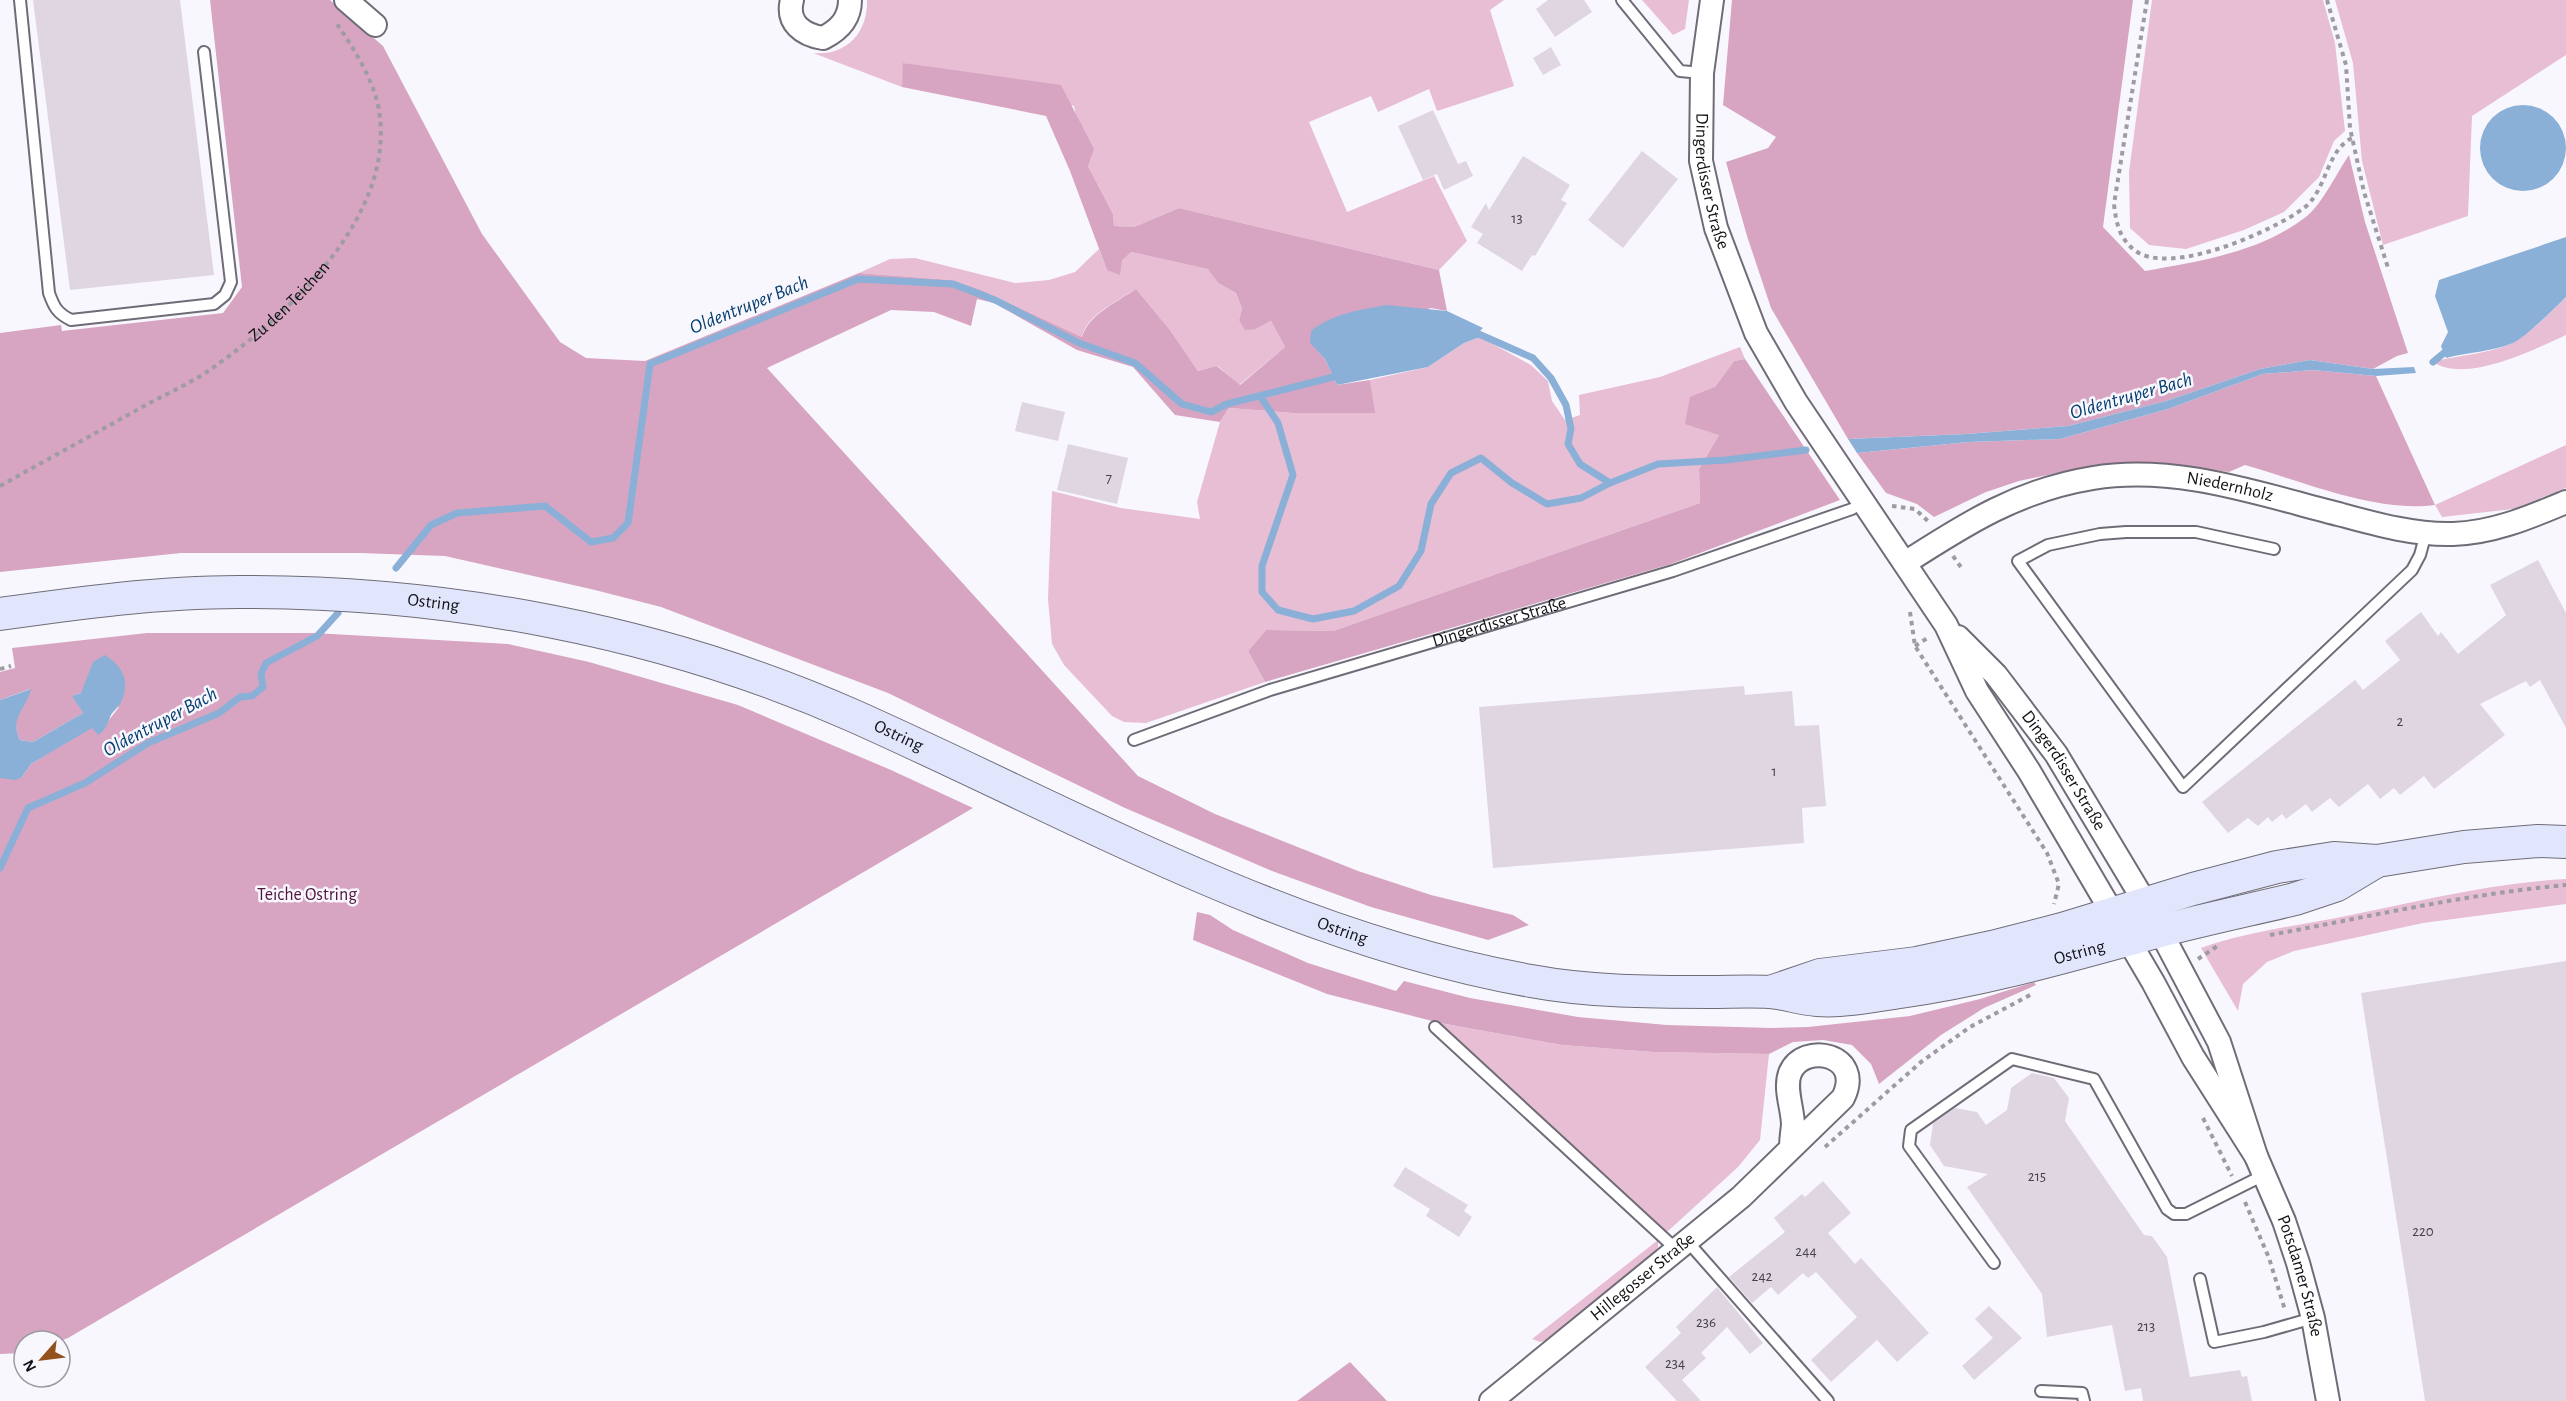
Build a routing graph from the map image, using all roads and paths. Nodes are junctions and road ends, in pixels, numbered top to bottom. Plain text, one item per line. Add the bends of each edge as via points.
1 (20, 0) edge
2 (346, 0) edge
3 (792, 0) edge
4 (850, 0) edge
5 (1622, 0) edge
6 (1712, 0) edge
7 (2147, 0) edge
8 (2327, 0) edge
9 (335, 21) dead end
10 (375, 25) dead end
11 (204, 52) dead end
12 (1702, 73) junction
13 (2352, 138) junction
14 (2389, 271) dead end
15 (0, 486) edge
16 (1865, 502) junction
17 (2566, 502) edge
18 (2426, 533) junction
19 (2274, 549) dead end
20 (1905, 563) junction
21 (1909, 606) dead end
22 (0, 614) edge
23 (1946, 625) junction
24 (11, 666) dead end
25 (0, 669) edge
26 (1134, 740) dead end
27 (2566, 842) edge
28 (2377, 861) junction
29 (2566, 885) edge
30 (2146, 904) junction
31 (2052, 911) dead end
32 (2120, 927) junction
33 (2161, 931) junction
34 (2265, 935) dead end
35 (2222, 943) dead end
36 (2208, 954) dead end
37 (2036, 993) dead end
38 (1436, 1027) dead end
39 (1791, 1148) joint
40 (2260, 1166) junction
41 (1683, 1246) junction
42 (1994, 1263) dead end
43 (2200, 1279) dead end
44 (2313, 1318) junction
45 (2041, 1391) dead end
46 (1491, 1401) edge
47 (1828, 1401) edge
48 (2085, 1401) edge
49 (2328, 1401) edge

1 - 11 lane via 49,292 60,315 71,320 214,304 225,295 231,282
2 - 10 street
3 - 4 street via 791,15 799,29 823,38 843,23
5 - 12 lane via 1680,71
6 - 12 street, Dingerdisser Straße
7 - 13 path via 2114,204 2117,229 2133,250 2154,258 2199,254 2283,223 2307,206 2342,143
8 - 13 path via 2346,65
9 - 15 path, Zu den Teichen via 364,70 378,104 381,132 376,173 360,215 328,262 277,315 211,369
12 - 16 street, Dingerdisser Straße via 1701,161 1707,196 1729,268 1775,370
13 - 14 path
16 - 20 street, Dingerdisser Straße
16 - 26 lane, Dingerdisser Straße via 1673,570 1270,690
17 - 18 street, Niedernholz via 2506,525 2454,534
18 - 19 lane via 2412,570 2183,787 2018,561 2048,545 2126,532 2196,532
18 - 20 street, Niedernholz via 2369,523 2227,486 2176,477 2122,476 2076,481 2023,496 1983,514
20 - 23 street, Dingerdisser Straße
21 - 31 path via 1915,646 2047,853 2059,884
22 - 32 main road, Ostring via 74,603 234,592 390,598 549,621 679,653 777,685 1226,889 1299,918 1453,964 1580,988 1769,992 1820,975 1917,963
23 - 30 street, Dingerdisser Straße via 2027,712
23 - 32 street, Dingerdisser Straße via 1977,691 2029,771
24 - 25 path
27 - 28 main road, Ostring via 2464,847
28 - 30 main road, Ostring via 2334,858 2277,867
28 - 33 main road, Ostring via 2337,885 2295,899
29 - 34 path via 2466,898
30 - 32 main road, Ostring
30 - 33 street, Dingerdisser Straße
32 - 33 main road, Ostring
32 - 40 street, Potsdamer Straße
33 - 40 street, Potsdamer Straße via 2219,1042
35 - 36 path
37 - 39 path via 1970,1027 1921,1062 1828,1147
38 - 41 lane
39 - 41 street, Hillegosser Straße
40 - 42 lane via 2197,1209 2174,1214 2166,1209 2094,1079 2012,1059 1911,1130 1909,1146
40 - 44 street, Potsdamer Straße via 2298,1263
41 - 46 street, Hillegosser Straße
41 - 47 lane
43 - 44 lane via 2214,1342
44 - 49 street, Potsdamer Straße
45 - 48 lane via 2082,1393

